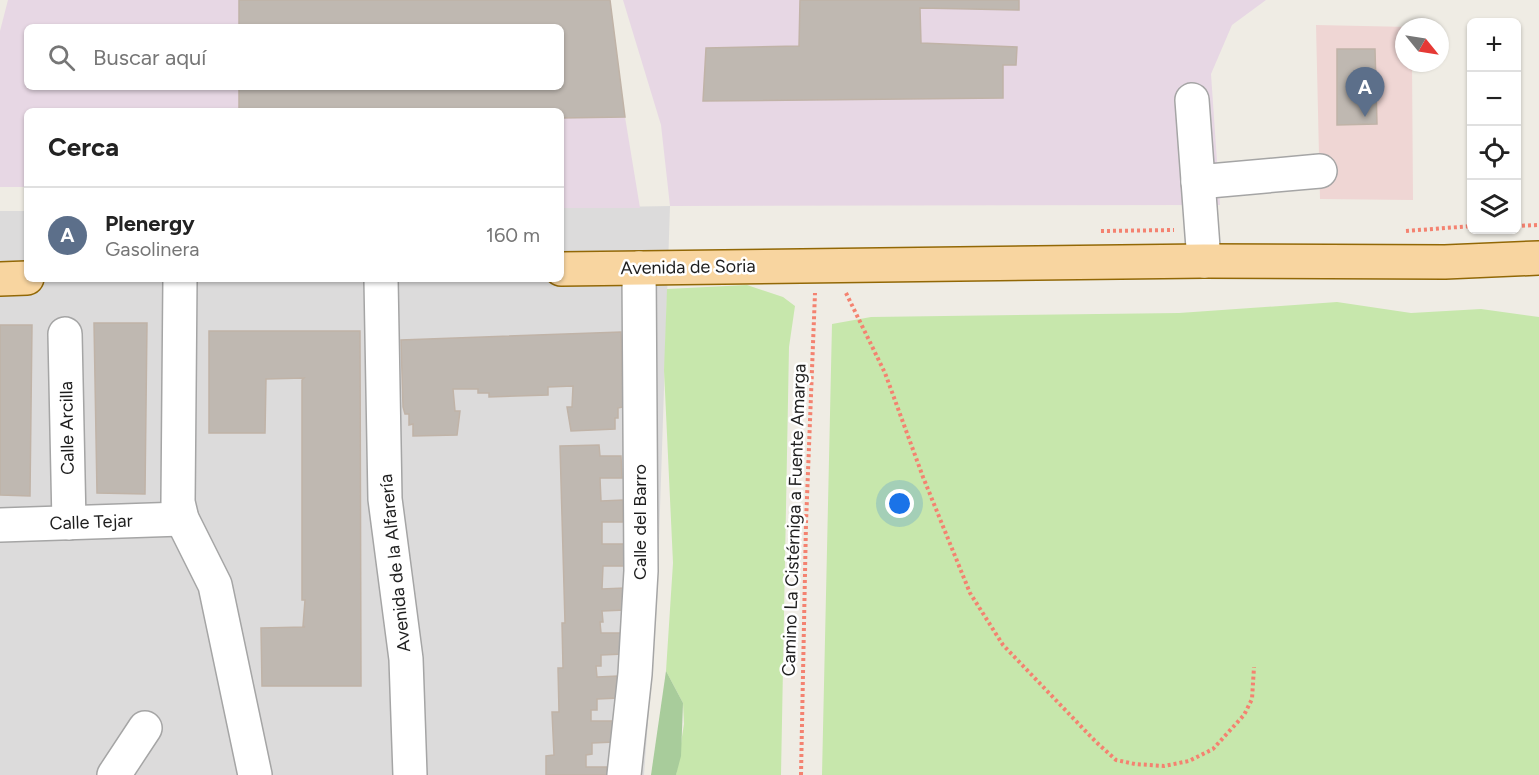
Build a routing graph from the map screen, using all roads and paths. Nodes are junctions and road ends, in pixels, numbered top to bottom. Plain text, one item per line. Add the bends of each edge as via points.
1 (1192, 100) dead end
2 (1320, 171) dead end
3 (1198, 182) junction
4 (1539, 225) edge
5 (1521, 226) edge
6 (1539, 258) edge
7 (1204, 261) junction
8 (825, 265) junction
9 (639, 268) junction
10 (564, 269) edge
11 (24, 278) edge
12 (0, 279) edge
13 (180, 282) edge
14 (381, 282) edge
15 (65, 334) dead end
16 (182, 519) junction
17 (69, 523) junction
18 (0, 525) edge
19 (1254, 667) dead end
20 (145, 728) dead end
21 (114, 775) edge
22 (255, 775) edge
23 (410, 775) edge
24 (624, 775) edge
25 (801, 775) edge

1 - 3 street
2 - 3 street
3 - 7 street
4 - 5 path
6 - 7 main road, Avenida de Soria via 1445,262
7 - 8 main road, Avenida de Soria
8 - 9 main road, Avenida de Soria
8 - 19 path via 885,373 970,593 1003,645 1096,742 1116,760 1135,764 1164,766 1189,761 1213,749 1244,715 1252,699
8 - 25 path, Camino La Cistérniga a Fuente Amarga via 806,523
9 - 10 main road, Avenida de Soria
9 - 24 street, Calle del Barro via 641,571
11 - 12 main road
13 - 16 street via 178,502
14 - 23 street, Avenida de la Alfarería via 385,499 406,659
15 - 17 street, Calle Arcilla
16 - 17 street, Calle Tejar
16 - 22 street via 215,585
17 - 18 street, Calle Tejar
20 - 21 street

